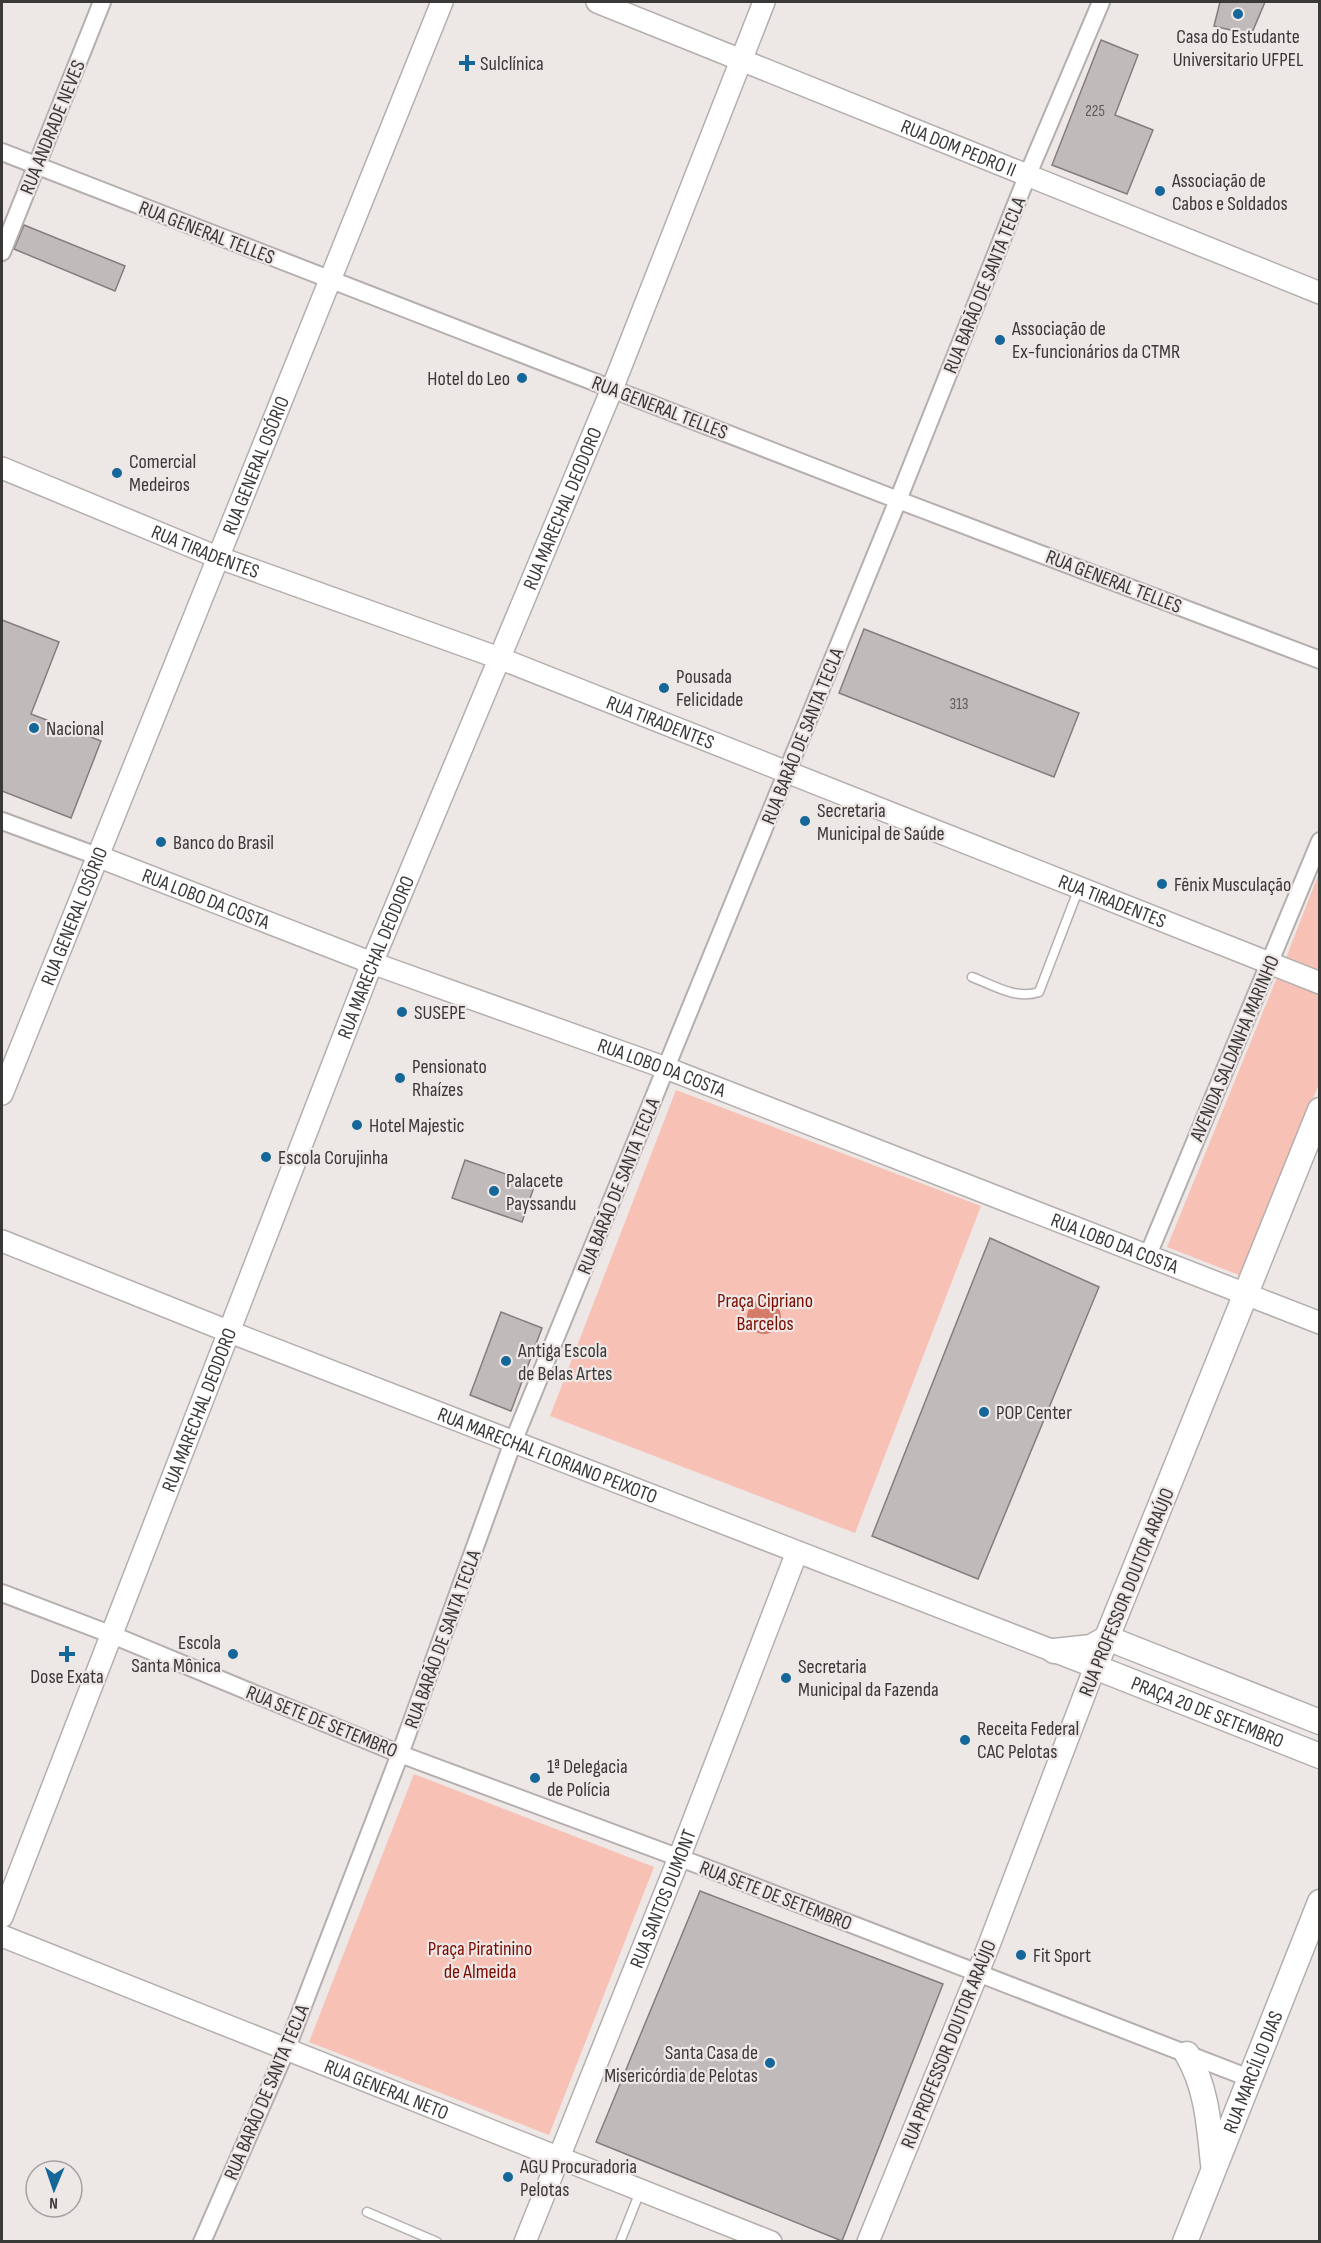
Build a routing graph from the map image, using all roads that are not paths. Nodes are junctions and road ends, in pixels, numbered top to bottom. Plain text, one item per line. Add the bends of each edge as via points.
1 (102, 2) edge
2 (442, 2) edge
3 (597, 2) edge
4 (764, 2) edge
5 (1101, 2) edge
6 (742, 59) junction
7 (2, 152) edge
8 (37, 166) junction
9 (1028, 174) junction
10 (2, 252) edge
11 (331, 280) junction
12 (1320, 293) edge
13 (612, 389) junction
14 (2, 468) edge
15 (898, 500) junction
16 (217, 556) junction
17 (499, 658) junction
18 (1320, 660) edge
19 (787, 772) junction
20 (2, 821) edge
21 (1320, 841) edge
22 (97, 856) junction
23 (1080, 888) junction
24 (372, 963) junction
25 (1269, 963) junction
26 (972, 977) dead end
27 (1320, 983) edge
28 (666, 1068) junction
29 (2, 1094) edge
30 (1320, 1110) edge
31 (2, 1241) edge
32 (1148, 1254) junction
33 (1246, 1293) junction
34 (1320, 1323) edge
35 (230, 1332) junction
36 (513, 1442) junction
37 (797, 1552) junction
38 (2, 1593) edge
39 (110, 1634) junction
40 (1107, 1638) junction
41 (1054, 1651) junction
42 (1095, 1666) junction
43 (1320, 1722) edge
44 (400, 1754) junction
45 (1320, 1756) edge
46 (679, 1858) junction
47 (1320, 1902) edge
48 (2, 1917) edge
49 (2, 1936) edge
50 (978, 1972) junction
51 (286, 2050) junction
52 (1187, 2054) junction
53 (1250, 2078) junction
54 (561, 2157) junction
55 (1214, 2169) junction
56 (641, 2189) junction
57 (367, 2212) dead end
58 (202, 2241) edge
59 (437, 2241) edge
60 (525, 2241) edge
61 (620, 2241) edge
62 (771, 2241) edge
63 (868, 2241) edge
64 (1185, 2241) edge

1 - 8 street, RUA ANDRADE NEVES
2 - 11 street, RUA GENERAL OSÓRIO
3 - 6 street, RUA DOM PEDRO II
4 - 6 street, RUA MARECHAL DEODORO
5 - 9 street, RUA BARÃO DE SANTA TECLA
6 - 9 street, RUA DOM PEDRO II
6 - 13 street, RUA MARECHAL DEODORO
7 - 8 street, RUA GENERAL TELLES
8 - 10 street, RUA ANDRADE NEVES
8 - 11 street, RUA GENERAL TELLES
9 - 12 street, RUA DOM PEDRO II
9 - 15 street, RUA BARÃO DE SANTA TECLA
11 - 13 street, RUA GENERAL TELLES
11 - 16 street, RUA GENERAL OSÓRIO
13 - 15 street, RUA GENERAL TELLES
13 - 17 street, RUA MARECHAL DEODORO
14 - 16 street, RUA TIRADENTES
15 - 18 street, RUA GENERAL TELLES
15 - 19 street, RUA BARÃO DE SANTA TECLA
16 - 17 street, RUA TIRADENTES
16 - 22 street, RUA GENERAL OSÓRIO
17 - 19 street, RUA TIRADENTES
17 - 24 street, RUA MARECHAL DEODORO
19 - 23 street, RUA TIRADENTES
19 - 28 street, RUA BARÃO DE SANTA TECLA
20 - 22 street, RUA LOBO DA COSTA
21 - 25 street, AVENIDA SALDANHA MARINHO
22 - 24 street, RUA LOBO DA COSTA
22 - 29 street, RUA GENERAL OSÓRIO
23 - 25 street, RUA TIRADENTES
23 - 26 lane via 1039,992 1014,994
24 - 28 street, RUA LOBO DA COSTA
24 - 35 street, RUA MARECHAL DEODORO
25 - 27 street, RUA TIRADENTES
25 - 32 street, AVENIDA SALDANHA MARINHO
28 - 32 street, RUA LOBO DA COSTA
28 - 36 street, RUA BARÃO DE SANTA TECLA
30 - 33 main road, RUA PROFESSOR DOUTOR ARAÚJO
31 - 35 street, RUA MARECHAL FLORIANO PEIXOTO
32 - 33 street, RUA LOBO DA COSTA
33 - 34 street, RUA LOBO DA COSTA
33 - 40 main road, RUA PROFESSOR DOUTOR ARAÚJO
35 - 36 street, RUA MARECHAL FLORIANO PEIXOTO
35 - 39 street, RUA MARECHAL DEODORO
36 - 37 street, RUA MARECHAL FLORIANO PEIXOTO
36 - 44 street, RUA BARÃO DE SANTA TECLA
37 - 41 street, RUA MARECHAL FLORIANO PEIXOTO
37 - 46 street, RUA SANTOS DUMONT
38 - 39 street, RUA SETE DE SETEMBRO
39 - 44 street, RUA SETE DE SETEMBRO
39 - 48 street, RUA MARECHAL DEODORO
40 - 41 main road via 1091,1647
40 - 42 main road, RUA PROFESSOR DOUTOR ARAÚJO
40 - 43 main road, PRAÇA 20 DE SETEMBRO
41 - 42 street, RUA MARECHAL FLORIANO PEIXOTO
42 - 45 main road, PRAÇA 20 DE SETEMBRO
42 - 50 street, RUA PROFESSOR DOUTOR ARAÚJO
44 - 46 street, RUA SETE DE SETEMBRO
44 - 51 street, RUA BARÃO DE SANTA TECLA
46 - 50 street, RUA SETE DE SETEMBRO
46 - 54 street, RUA SANTOS DUMONT
47 - 53 main road, RUA MARCÍLIO DIAS
49 - 51 street, RUA GENERAL NETO
50 - 52 street, RUA SETE DE SETEMBRO
50 - 63 street, RUA PROFESSOR DOUTOR ARAÚJO
51 - 54 street, RUA GENERAL NETO
51 - 58 street, RUA BARÃO DE SANTA TECLA
52 - 53 street, RUA SETE DE SETEMBRO
52 - 55 main road via 1203,2088
53 - 55 main road, RUA MARCÍLIO DIAS
54 - 56 street, RUA GENERAL NETO
54 - 60 street, RUA SANTOS DUMONT
55 - 64 main road, RUA MARCÍLIO DIAS
56 - 61 lane
56 - 62 street, RUA GENERAL NETO
57 - 59 lane

